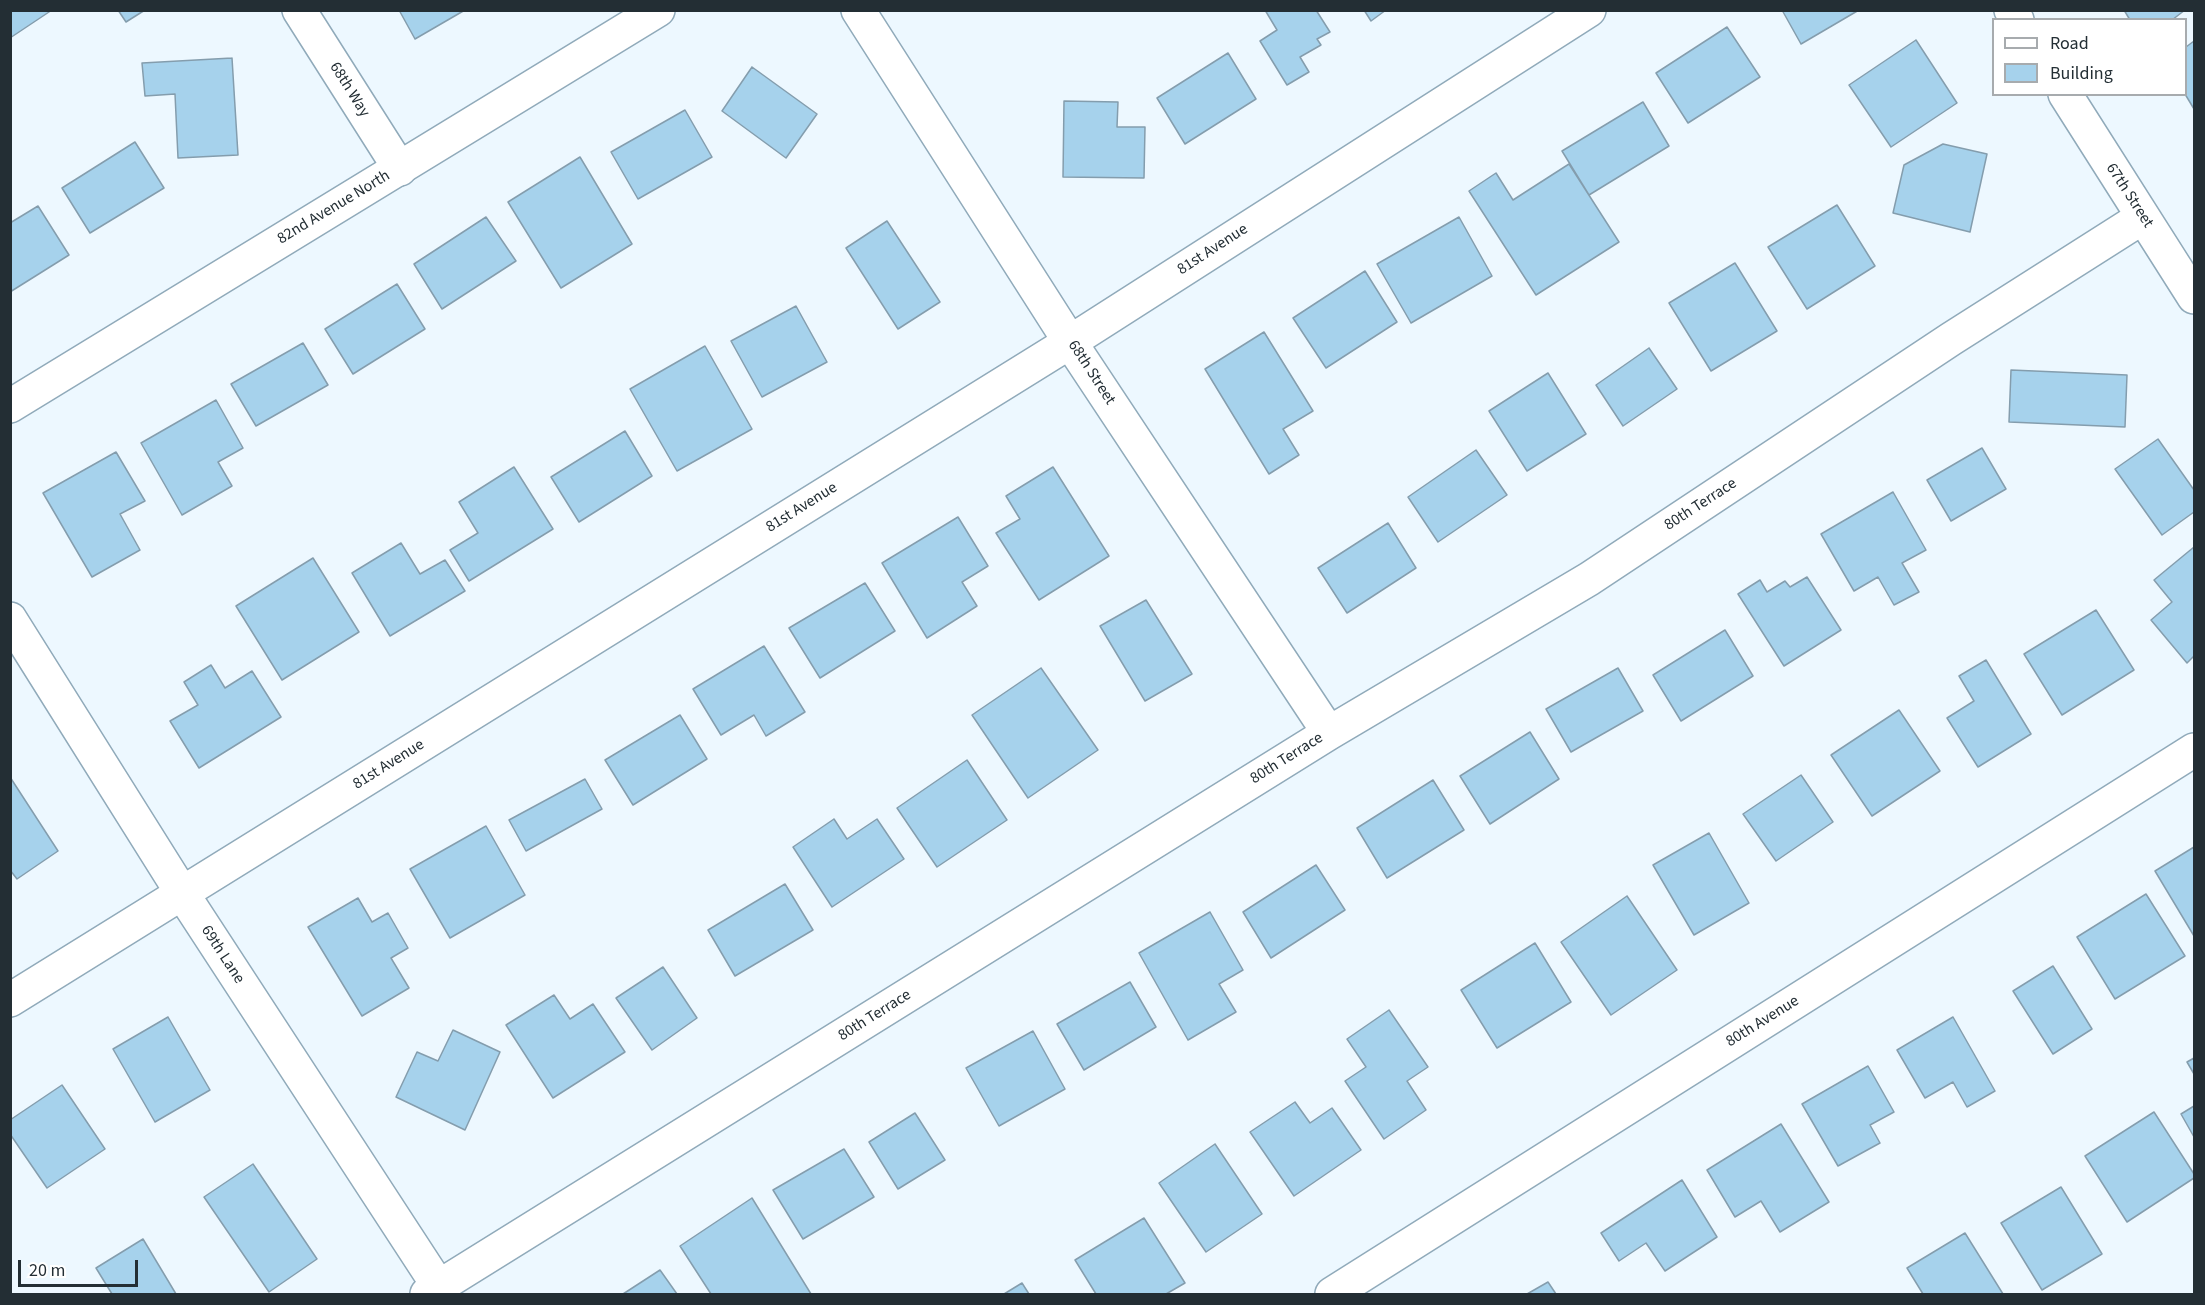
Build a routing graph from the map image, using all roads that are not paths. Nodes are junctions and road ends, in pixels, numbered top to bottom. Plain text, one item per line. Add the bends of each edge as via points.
1 (299, 10) edge
2 (658, 10) edge
3 (858, 10) edge
4 (1589, 10) edge
5 (2066, 96) edge
6 (400, 169) junction
7 (2143, 217) junction
8 (2194, 297) edge
9 (1070, 342) junction
10 (10, 406) edge
11 (10, 619) edge
12 (1329, 733) junction
13 (2194, 750) edge
14 (182, 893) junction
15 (10, 1000) edge
16 (433, 1291) edge
17 (1332, 1294) edge

1 - 6 street, 68th Way
2 - 6 street, 82nd Avenue North
3 - 9 street, 68th Street
4 - 9 street, 81st Avenue
5 - 7 street, 67th Street
6 - 10 street, 82nd Avenue North
7 - 8 street, 67th Street
7 - 12 street, 80th Terrace via 1589,579
9 - 12 street, 68th Street
9 - 14 street, 81st Avenue
11 - 14 street, 69th Lane
12 - 16 street, 80th Terrace
13 - 17 street, 80th Avenue
14 - 15 street, 81st Avenue
14 - 16 street, 69th Lane

